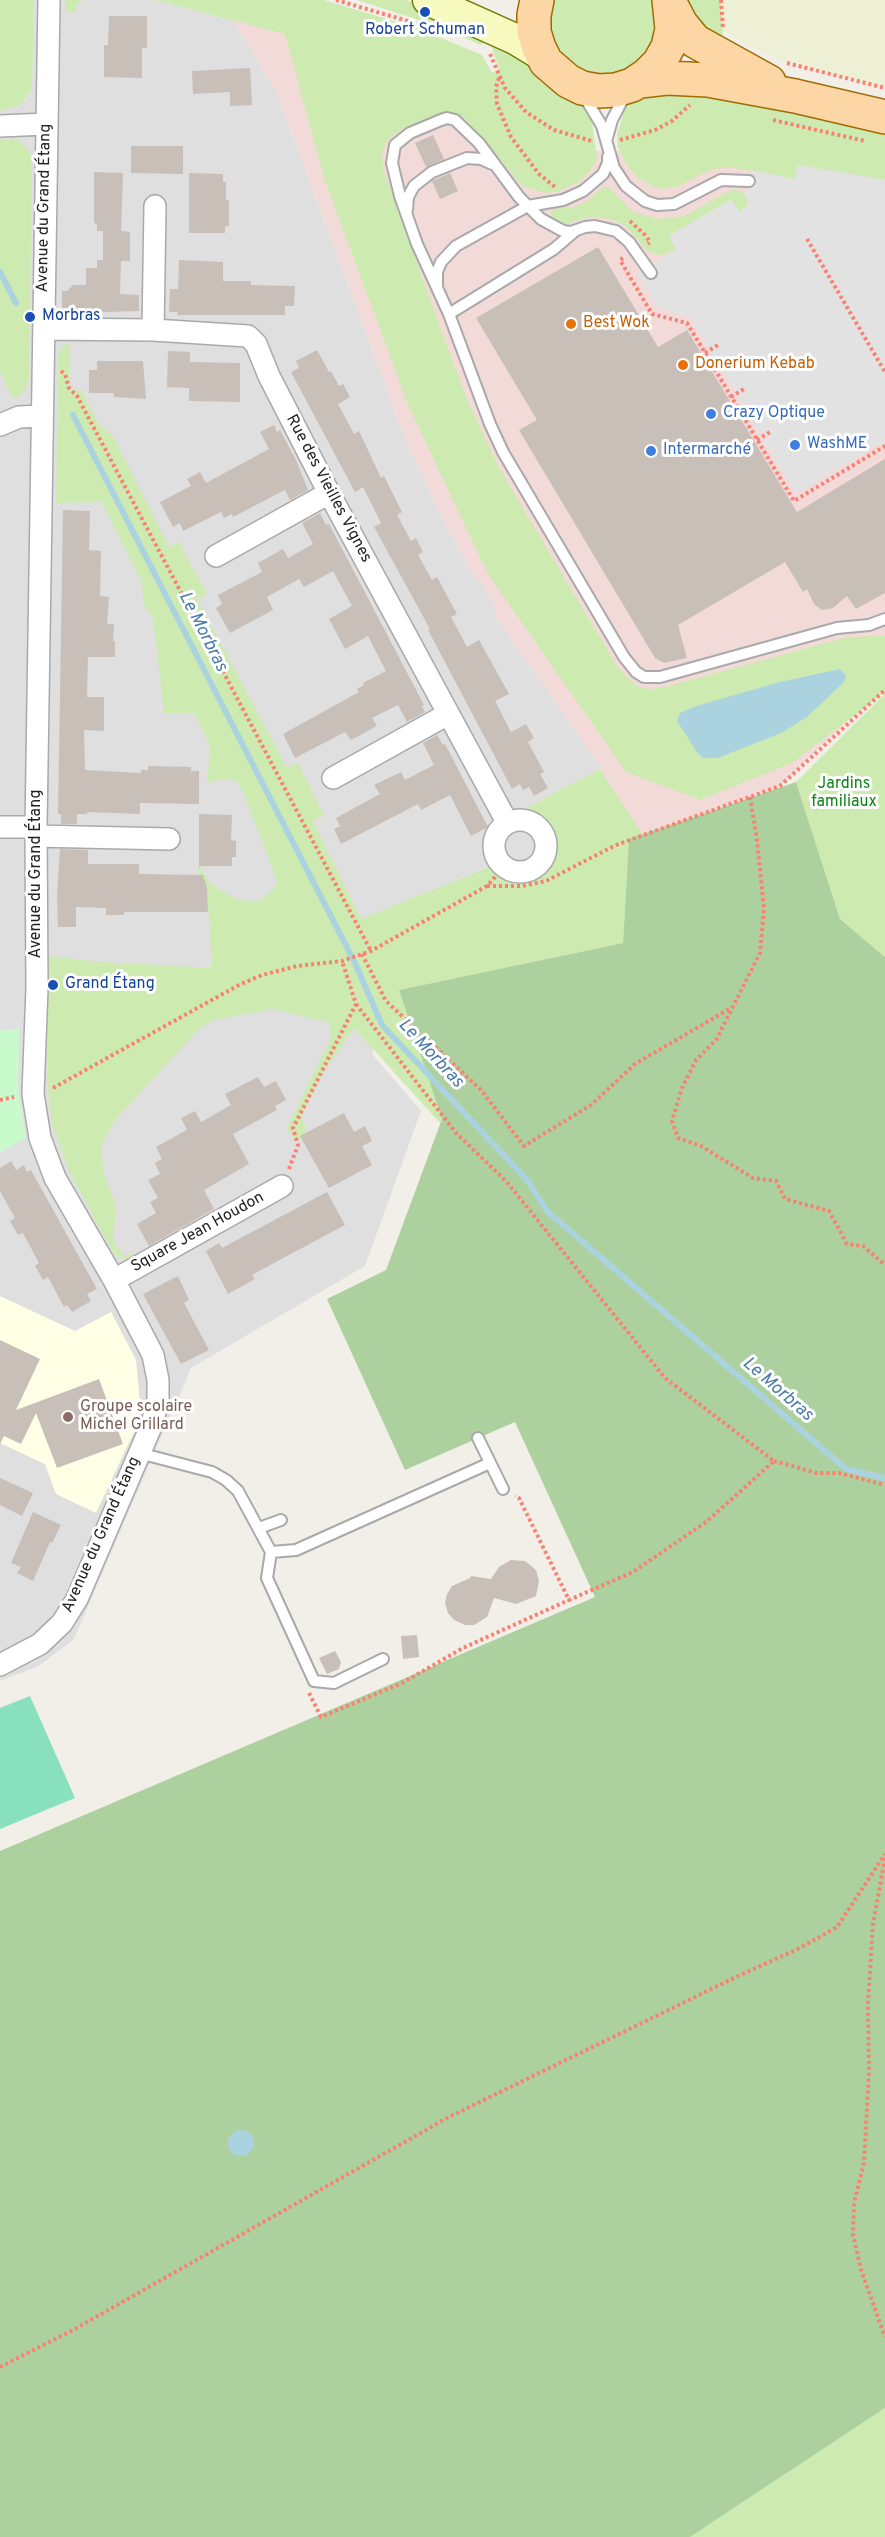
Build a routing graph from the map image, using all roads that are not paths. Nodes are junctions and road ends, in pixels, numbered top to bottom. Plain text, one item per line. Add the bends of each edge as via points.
1 (50, 0) edge
2 (537, 0) edge
3 (670, 1) edge
4 (425, 12) edge
5 (543, 56) junction
6 (636, 83) junction
7 (574, 85) junction
8 (795, 96) junction
9 (885, 117) edge
10 (46, 123) junction
11 (0, 126) edge
12 (607, 146) junction
13 (503, 175) junction
14 (749, 181) dead end
15 (154, 206) dead end
16 (528, 206) junction
17 (409, 221) junction
18 (575, 231) junction
19 (651, 273) dead end
20 (439, 293) junction
21 (449, 314) junction
22 (44, 329) junction
23 (153, 330) junction
24 (42, 416) junction
25 (0, 425) edge
26 (329, 493) junction
27 (216, 556) dead end
28 (885, 619) edge
29 (448, 714) junction
30 (333, 778) dead end
31 (507, 822) junction
32 (0, 826) edge
33 (36, 831) junction
34 (169, 839) dead end
35 (282, 1186) road end
36 (114, 1281) junction
37 (478, 1438) dead end
38 (139, 1453) junction
39 (490, 1463) junction
40 (503, 1489) road end
41 (281, 1520) dead end
42 (259, 1528) junction
43 (272, 1552) junction
44 (383, 1659) dead end
45 (0, 1665) edge

1 - 10 street, Avenue du Grand Étang
2 - 5 main road via 534,24
3 - 6 main road via 672,29 668,47 654,70
3 - 8 main road via 681,24 695,40
4 - 5 main road via 505,34
5 - 7 main road via 556,73
6 - 7 main road via 599,91
6 - 8 main road via 693,78
6 - 12 lane via 614,113
7 - 12 lane via 595,112
8 - 9 main road
10 - 11 street
10 - 22 street, Avenue du Grand Étang
12 - 14 lane via 614,168 626,186 639,198 657,205 681,202 721,180
12 - 16 lane via 608,163 588,188 569,198
13 - 16 lane
13 - 17 lane via 486,160 474,157 439,168 412,189 407,202
13 - 17 lane via 479,143 453,119 410,134 395,146 392,163
15 - 23 street
16 - 18 lane via 555,228
16 - 20 lane via 450,250 437,272
17 - 20 lane
18 - 19 lane via 588,226 619,233
18 - 21 lane via 554,249
20 - 21 lane
21 - 28 lane via 503,452 636,672 648,678 670,675 837,628
22 - 23 street, Rue des Vieilles Vignes
22 - 24 street, Avenue du Grand Étang
23 - 26 street, Rue des Vieilles Vignes via 248,336 256,344
24 - 25 street via 19,417
24 - 33 street, Avenue du Grand Étang
26 - 27 street
26 - 29 street, Rue des Vieilles Vignes
29 - 30 street
29 - 31 street, Rue des Vieilles Vignes
31 - 31 street via 517,819 533,823 544,836 542,860 529,871 504,867 494,852 496,834
32 - 33 street
33 - 34 street
33 - 36 street, Avenue du Grand Étang via 33,1094 40,1138 55,1178
35 - 36 street, Square Jean Houdon
36 - 38 street, Avenue du Grand Étang via 153,1355 158,1380 152,1424
37 - 39 lane
38 - 42 lane via 212,1472 226,1480 238,1491
38 - 45 street, Avenue du Grand Étang via 62,1623 40,1644
39 - 40 lane
39 - 43 lane via 296,1550
41 - 42 lane
42 - 43 lane
43 - 44 lane via 267,1578 314,1681 334,1683

